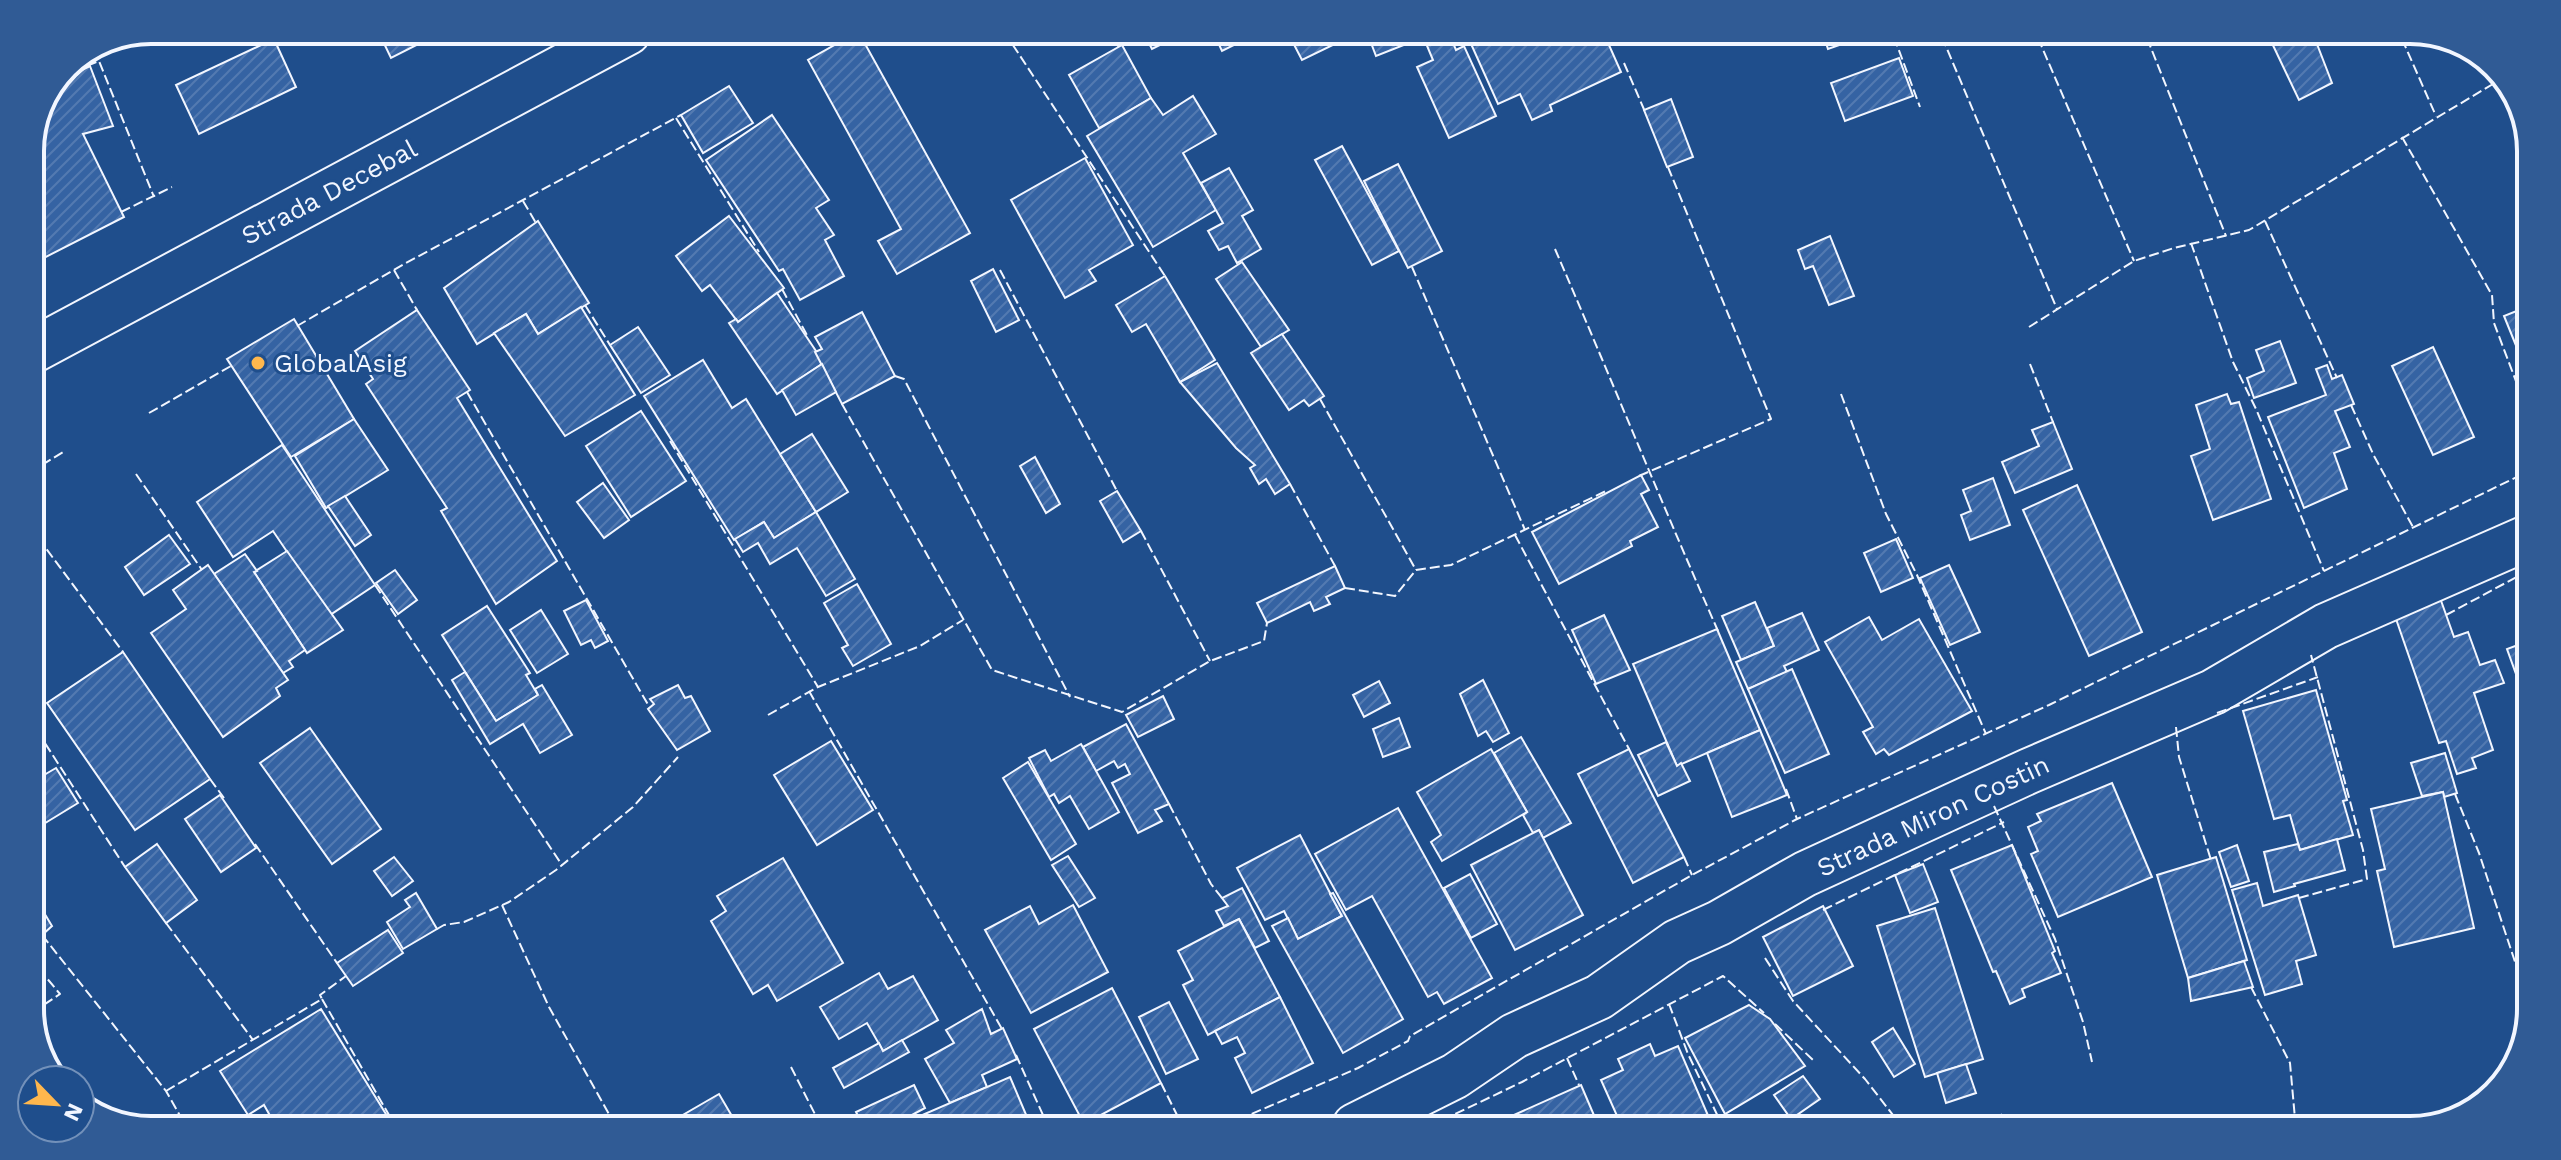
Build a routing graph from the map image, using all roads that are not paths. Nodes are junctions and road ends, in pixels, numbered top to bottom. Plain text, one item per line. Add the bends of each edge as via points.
1 (599, 44) edge
2 (44, 344) edge
3 (2517, 542) edge
4 (1375, 1116) edge

1 - 2 street, Strada Decebal
3 - 4 street, Strada Miron Costin via 2326,626 2213,692 1805,874 1677,942 1599,997 1514,1036 1455,1076

